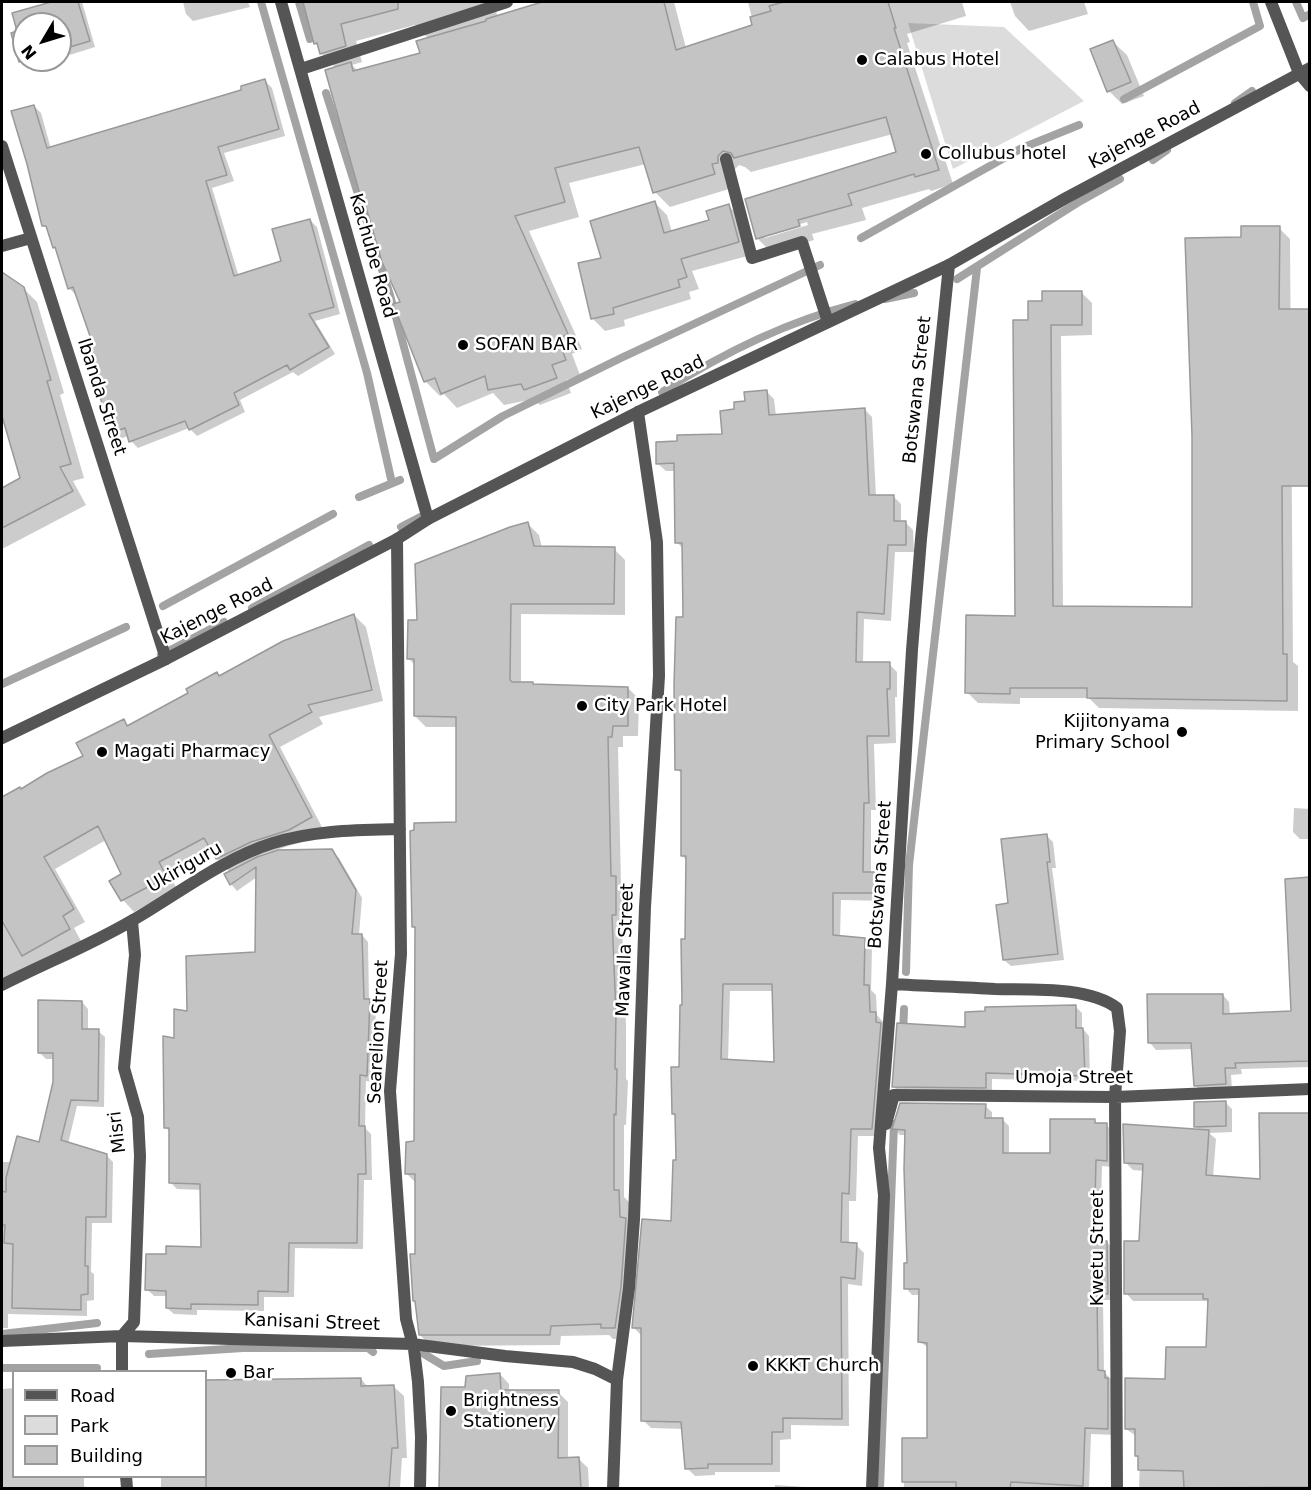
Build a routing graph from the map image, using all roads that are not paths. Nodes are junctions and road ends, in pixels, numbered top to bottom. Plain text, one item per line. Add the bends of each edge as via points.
1 (281, 2) edge
2 (507, 2) edge
3 (1271, 2) edge
4 (301, 69) junction
5 (1304, 71) edge
6 (1310, 86) edge
7 (2, 146) edge
8 (726, 159) dead end
9 (31, 238) junction
10 (2, 246) edge
11 (949, 265) junction
12 (828, 322) junction
13 (638, 412) junction
14 (428, 519) junction
15 (397, 539) junction
16 (166, 659) junction
17 (2, 738) edge
18 (400, 829) junction
19 (132, 921) junction
20 (892, 984) junction
21 (2, 985) edge
22 (1310, 1089) edge
23 (1115, 1097) junction
24 (879, 1148) junction
25 (122, 1336) junction
26 (2, 1341) edge
27 (412, 1344) junction
28 (122, 1370) edge
29 (617, 1380) junction
30 (420, 1488) edge
31 (613, 1488) edge
32 (872, 1488) edge
33 (1117, 1488) edge

1 - 4 street, Kachube Road
2 - 4 street
3 - 5 street
4 - 14 street, Kachube Road
5 - 6 street
5 - 11 street, Kajenge Road
7 - 9 street, Ibanda Street
8 - 12 street via 752,258 802,242
9 - 10 street
9 - 16 street, Ibanda Street
11 - 12 street, Kajenge Road
11 - 20 street, Botswana Street via 917,584
12 - 13 street, Kajenge Road
13 - 14 street, Kajenge Road
13 - 29 street, Mawalla Street via 657,542 659,676 645,907 634,1219
14 - 15 street, Kajenge Road
15 - 16 street, Kajenge Road
15 - 18 street, Searelion Street
16 - 17 street, Kajenge Road
18 - 19 street, Ukiriguru via 320,833 273,843 235,859
18 - 27 street, Searelion Street via 401,954 390,1091 406,1319
19 - 21 street, Ukiriguru
19 - 25 street, Misri via 135,955 124,1068 138,1117 140,1156 134,1322
20 - 23 street, Kwetu Street via 1049,991 1107,1000 1117,1008 1120,1031
20 - 24 street, Botswana Street
22 - 23 street, Umoja Street
23 - 24 street, Umoja Street via 894,1095
23 - 33 street, Kwetu Street
24 - 32 street, Botswana Street via 884,1195
25 - 26 street, Kanisani Street
25 - 27 street, Kanisani Street
25 - 28 street
27 - 29 street, Kanisani Street via 573,1362
27 - 30 street, Searelion Street via 418,1382
29 - 31 street, Mawalla Street

